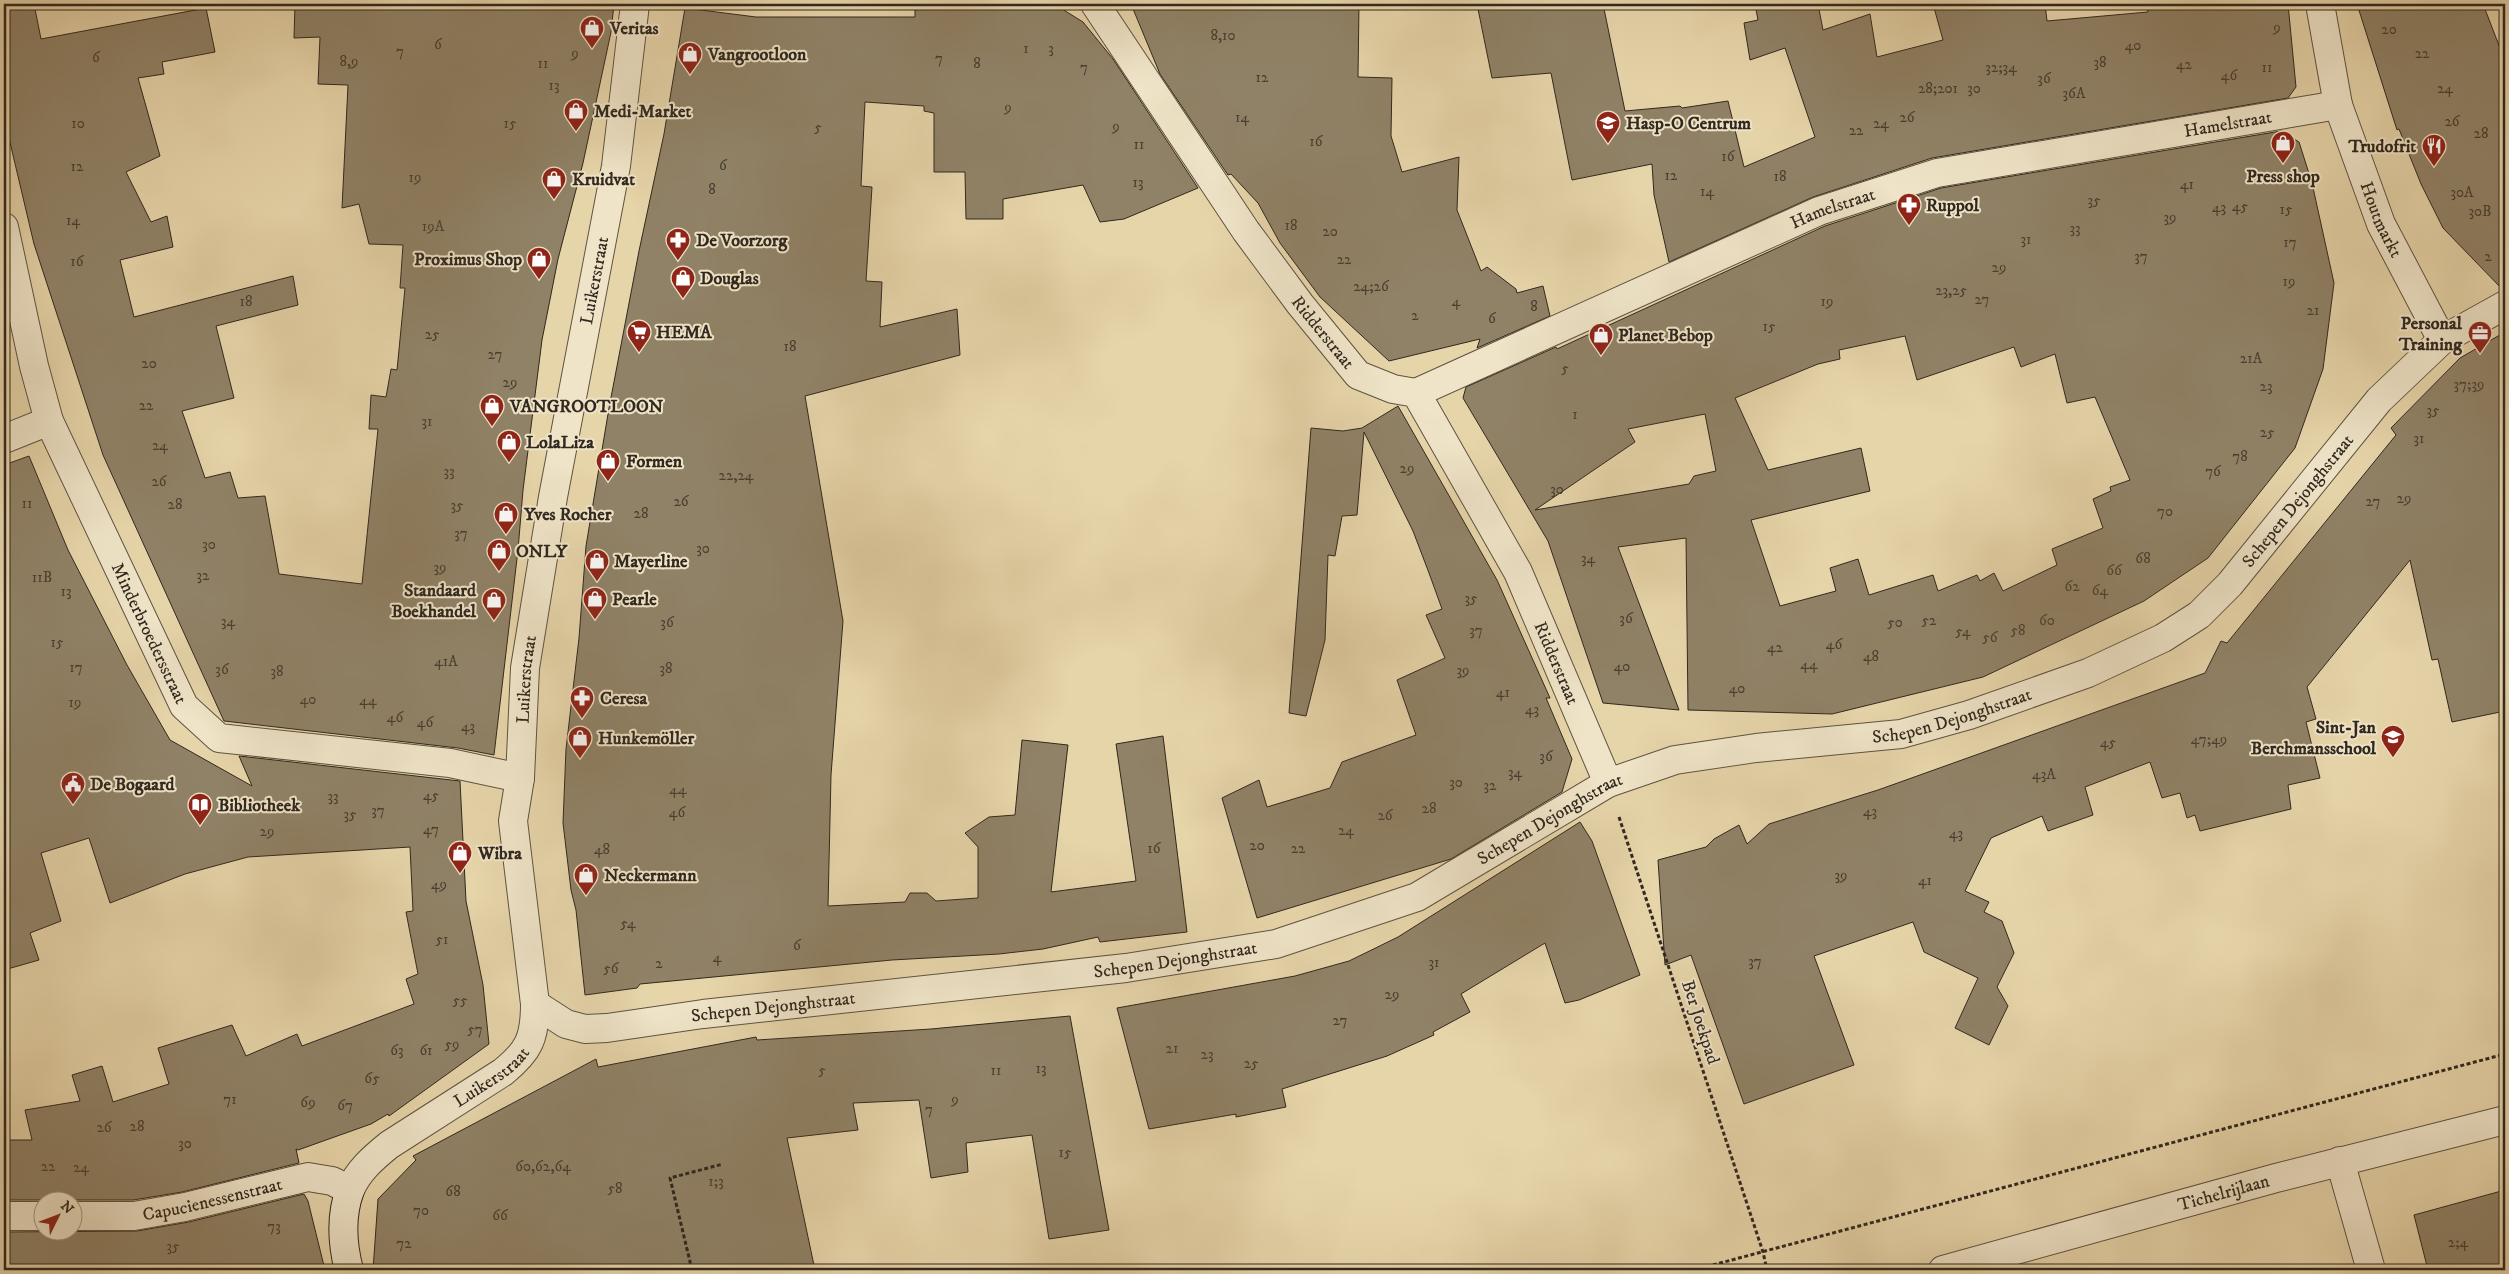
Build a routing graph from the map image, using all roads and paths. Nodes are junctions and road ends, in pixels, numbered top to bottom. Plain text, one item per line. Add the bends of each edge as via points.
1 (635, 4) edge
2 (1094, 4) edge
3 (2320, 4) edge
4 (2338, 105) junction
5 (4, 227) edge
6 (2505, 305) edge
7 (2442, 340) junction
8 (1416, 393) junction
9 (49, 421) junction
10 (4, 439) edge
11 (520, 778) junction
12 (1608, 784) junction
13 (535, 1004) junction
14 (2505, 1054) edge
15 (2505, 1120) edge
16 (2340, 1162) junction
17 (723, 1164) dead end
18 (350, 1190) junction
19 (4, 1216) edge
20 (32, 1216) edge
21 (82, 1216) edge
22 (1763, 1252) junction
23 (349, 1270) edge
24 (692, 1270) edge
25 (1694, 1270) edge
26 (1766, 1270) edge
27 (1943, 1270) edge
28 (2370, 1270) edge

1 - 11 street, Luikerstraat via 616,166 553,497 525,668
2 - 8 street, Ridderstraat via 1246,231 1358,375 1393,389
3 - 4 street, Houtmarkt
4 - 7 street, Houtmarkt via 2381,224
4 - 8 street, Hamelstraat via 1937,173 1819,211
5 - 9 street, Minderbroedersstraat
6 - 7 street, Schepen Dejonghstraat
7 - 12 street, Schepen Dejonghstraat via 2379,400 2230,584 2199,615 2163,638 2078,676 1970,715 1901,734 1756,748 1675,760
8 - 12 street, Ridderstraat via 1518,572
9 - 10 street
9 - 11 street, Minderbroedersstraat via 184,706 219,738 450,763
11 - 13 street, Luikerstraat via 514,821
12 - 13 street, Schepen Dejonghstraat via 1417,897 1276,944 1126,968 703,1014 607,1028 585,1029 566,1024
12 - 22 path, Ber Joekpad
13 - 18 street, Luikerstraat via 535,1027 528,1047 516,1061 389,1145 362,1170
14 - 22 path
15 - 16 street, Tichelrijlaan
16 - 27 street, Tichelrijlaan
16 - 28 street
17 - 24 path via 670,1178
18 - 21 street, Capucienessenstraat via 332,1181 308,1177 134,1216
18 - 23 street, Luikerstraat via 342,1230
19 - 20 street
22 - 25 path
22 - 26 path, Ber Joekpad

